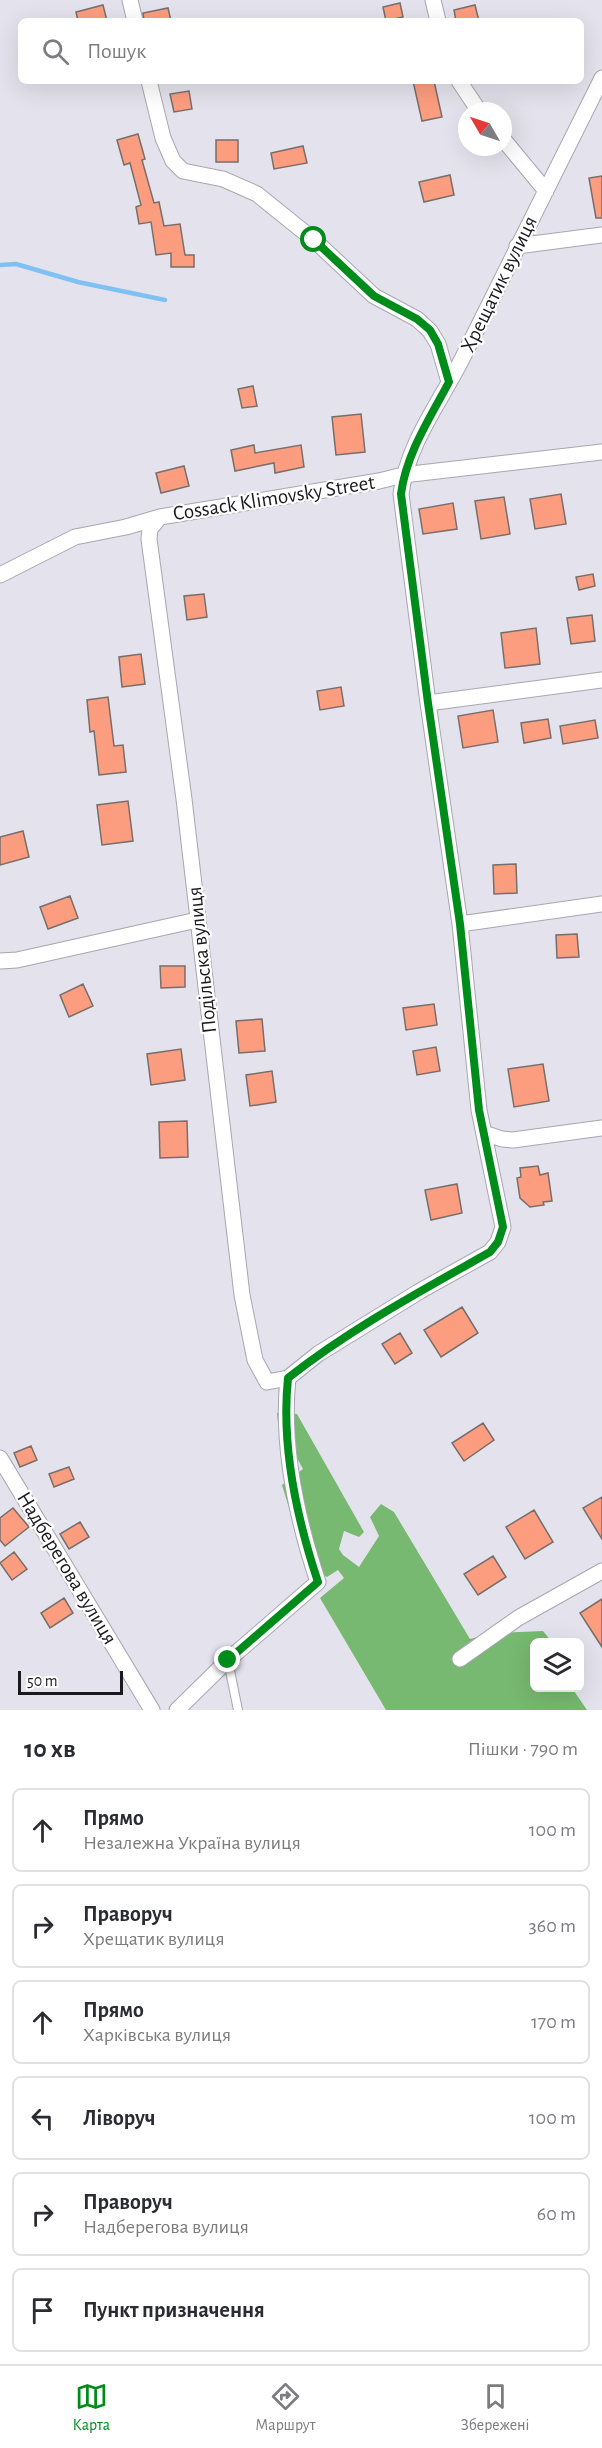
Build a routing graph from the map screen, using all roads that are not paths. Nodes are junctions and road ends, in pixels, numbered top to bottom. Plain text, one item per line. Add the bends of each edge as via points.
1 (130, 0) edge
2 (433, 0) edge
3 (134, 18) edge
4 (437, 18) edge
5 (602, 78) edge
6 (150, 84) edge
7 (461, 84) edge
8 (473, 102) edge
9 (512, 151) edge
10 (546, 191) junction
11 (602, 235) edge
12 (517, 246) junction
13 (449, 382) junction
14 (602, 452) edge
15 (403, 475) junction
16 (160, 517) junction
17 (0, 575) edge
18 (602, 680) edge
19 (428, 703) junction
20 (602, 904) edge
21 (197, 920) junction
22 (460, 924) junction
23 (0, 961) edge
24 (602, 1128) edge
25 (484, 1133) junction
26 (288, 1378) junction
27 (0, 1458) edge
28 (602, 1572) edge
29 (460, 1659) dead end
30 (228, 1660) junction
31 (152, 1710) edge
32 (177, 1710) edge
33 (237, 1710) edge

1 - 3 street
2 - 4 street
5 - 10 street, Хрещатик вулиця
6 - 13 street via 163,138 173,161 183,171 223,179 257,194 374,296 417,319 438,344
7 - 8 street
9 - 10 street
10 - 12 street, Хрещатик вулиця
11 - 12 street
12 - 13 street, Хрещатик вулиця
13 - 15 street, Хрещатик вулиця
14 - 15 street, Cossack Klimovsky Street
15 - 16 street, Cossack Klimovsky Street
15 - 19 street, Хрещатик вулиця via 403,522
16 - 17 street, Cossack Klimovsky Street via 75,537
16 - 21 street, Подільска вулиця via 150,529 149,539
18 - 19 street
19 - 22 street, Хрещатик вулиця
20 - 22 street
21 - 23 street
21 - 26 street, Подільска вулиця via 242,1295 252,1349 267,1382
22 - 25 street, Хрещатик вулиця
24 - 25 street via 513,1140
25 - 26 street, Хрещатик вулиця via 503,1227 498,1242 490,1252 328,1348
26 - 30 street via 285,1408 292,1468 304,1539 318,1582
27 - 31 street, Надберегова вулиця
28 - 29 street via 518,1618
30 - 32 street
30 - 33 lane

